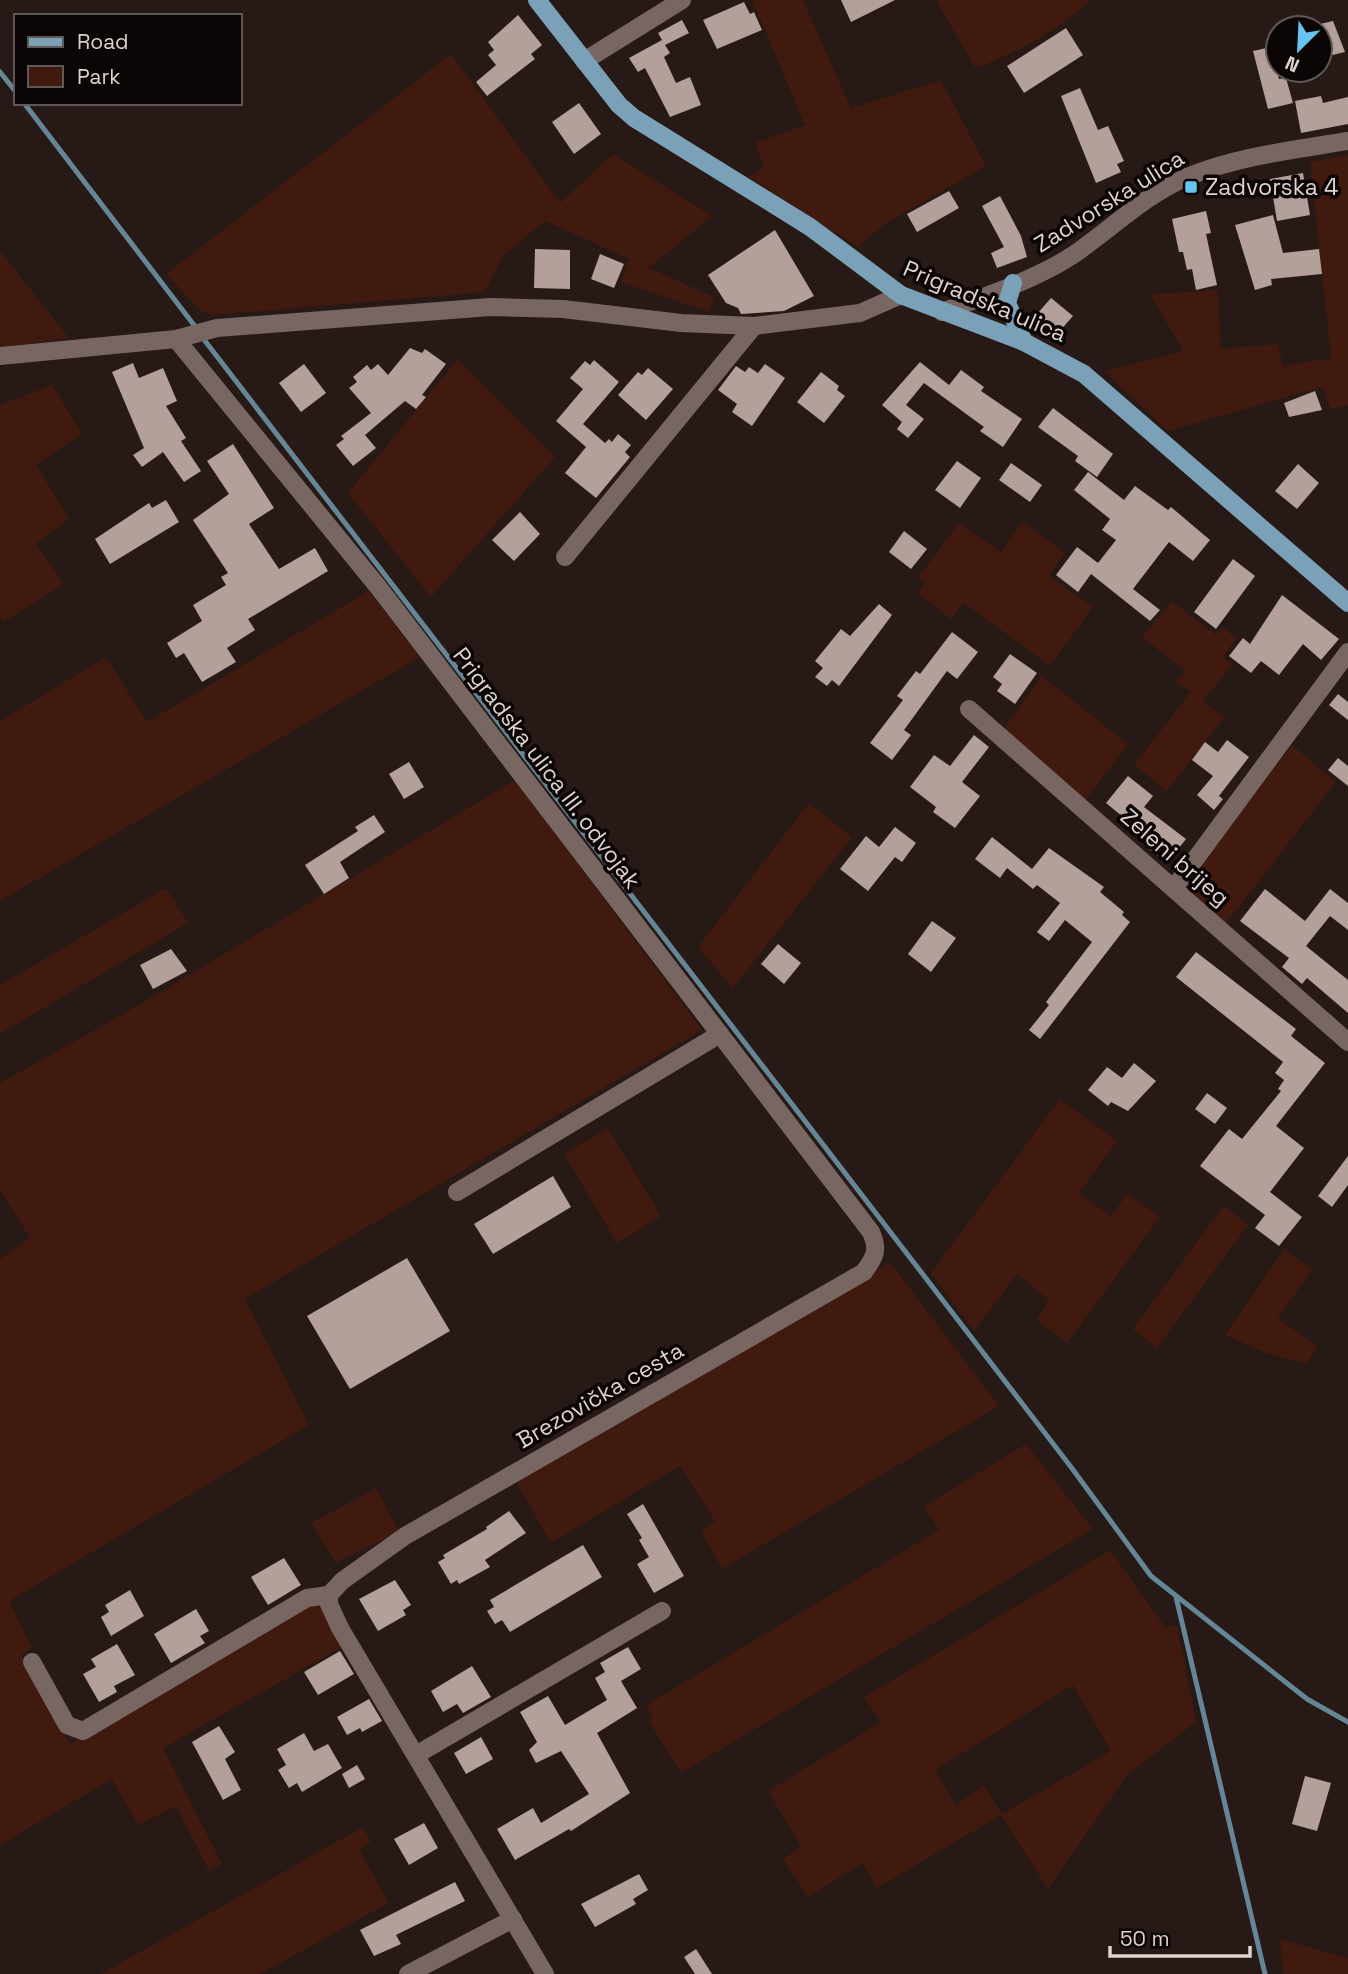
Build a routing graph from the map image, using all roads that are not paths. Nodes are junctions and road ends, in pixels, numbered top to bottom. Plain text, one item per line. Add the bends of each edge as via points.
1 (537, 0) edge
2 (682, 0) edge
3 (584, 61) junction
4 (1348, 141) edge
5 (1013, 283) junction
6 (901, 295) junction
7 (942, 312) junction
8 (754, 326) junction
9 (183, 337) junction
10 (1024, 342) junction
11 (0, 356) edge
12 (565, 558) dead end
13 (1348, 603) edge
14 (1348, 652) edge
15 (969, 709) dead end
16 (1174, 888) junction
17 (720, 1034) junction
18 (1346, 1035) edge
19 (457, 1192) dead end
20 (871, 1232) joint
21 (329, 1595) junction
22 (662, 1611) dead end
23 (32, 1662) dead end
24 (416, 1755) junction
25 (513, 1919) junction
26 (408, 1974) edge
27 (545, 1974) edge

1 - 3 main road, Prigradska ulica
2 - 3 street
3 - 6 main road, Prigradska ulica via 634,118 810,227
4 - 5 street, Zadvorska ulica via 1261,156 1185,178 1119,219 1073,255
5 - 7 street, Zadvorska ulica
5 - 10 main road via 1007,303
6 - 7 main road, Prigradska ulica
6 - 8 street via 860,313
7 - 10 main road, Prigradska ulica
8 - 9 street via 490,307 217,328
8 - 12 street
9 - 11 street
9 - 17 street, Prigradska ulica III. odvojak
10 - 13 main road, Prigradska ulica via 1057,357 1103,389
14 - 16 street
15 - 16 street, Zeleni brijeg
16 - 18 street, Zeleni brijeg
17 - 19 street
17 - 20 street, Prigradska ulica III. odvojak
20 - 21 street, Brezovička cesta via 877,1246 864,1272 405,1536
21 - 23 street, Brezovička cesta via 307,1598 83,1731 67,1725
21 - 24 street via 340,1628
22 - 24 street
24 - 25 street
25 - 26 street
25 - 27 street

